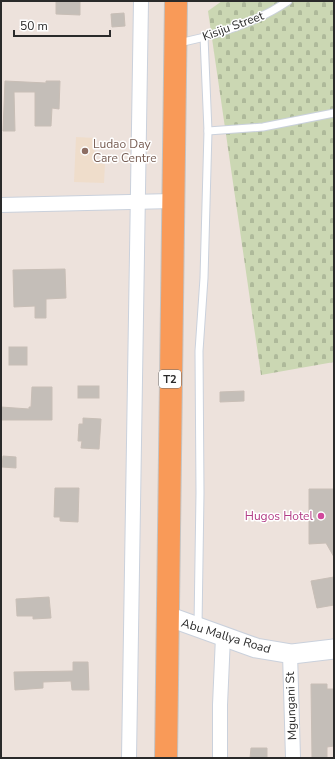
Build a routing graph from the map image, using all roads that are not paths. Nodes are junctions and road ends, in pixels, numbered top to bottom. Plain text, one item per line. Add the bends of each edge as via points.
1 (141, 1) edge
2 (176, 1) edge
3 (288, 1) edge
4 (204, 37) junction
5 (175, 44) junction
6 (334, 113) edge
7 (208, 131) junction
8 (173, 201) junction
9 (140, 202) junction
10 (1, 205) edge
11 (167, 616) junction
12 (198, 628) junction
13 (223, 637) junction
14 (334, 649) edge
15 (290, 653) junction
16 (129, 758) edge
17 (166, 758) edge
18 (220, 758) edge
19 (293, 758) edge

1 - 9 street
2 - 5 highway, T2
3 - 4 lane, Kisiju Street via 258,18
4 - 5 lane, Kisiju Street
4 - 7 lane
5 - 8 highway, T2
6 - 7 lane via 263,127
7 - 12 lane via 204,278 199,351
8 - 9 street
8 - 11 highway, T2
9 - 10 street
9 - 16 street via 130,581
11 - 12 main road, Abu Mallya Road
11 - 17 highway, T2
12 - 13 main road, Abu Mallya Road
13 - 15 main road, Abu Mallya Road via 256,648
13 - 18 street
14 - 15 main road, Abu Mallya Road
15 - 19 street, Mgungani St

